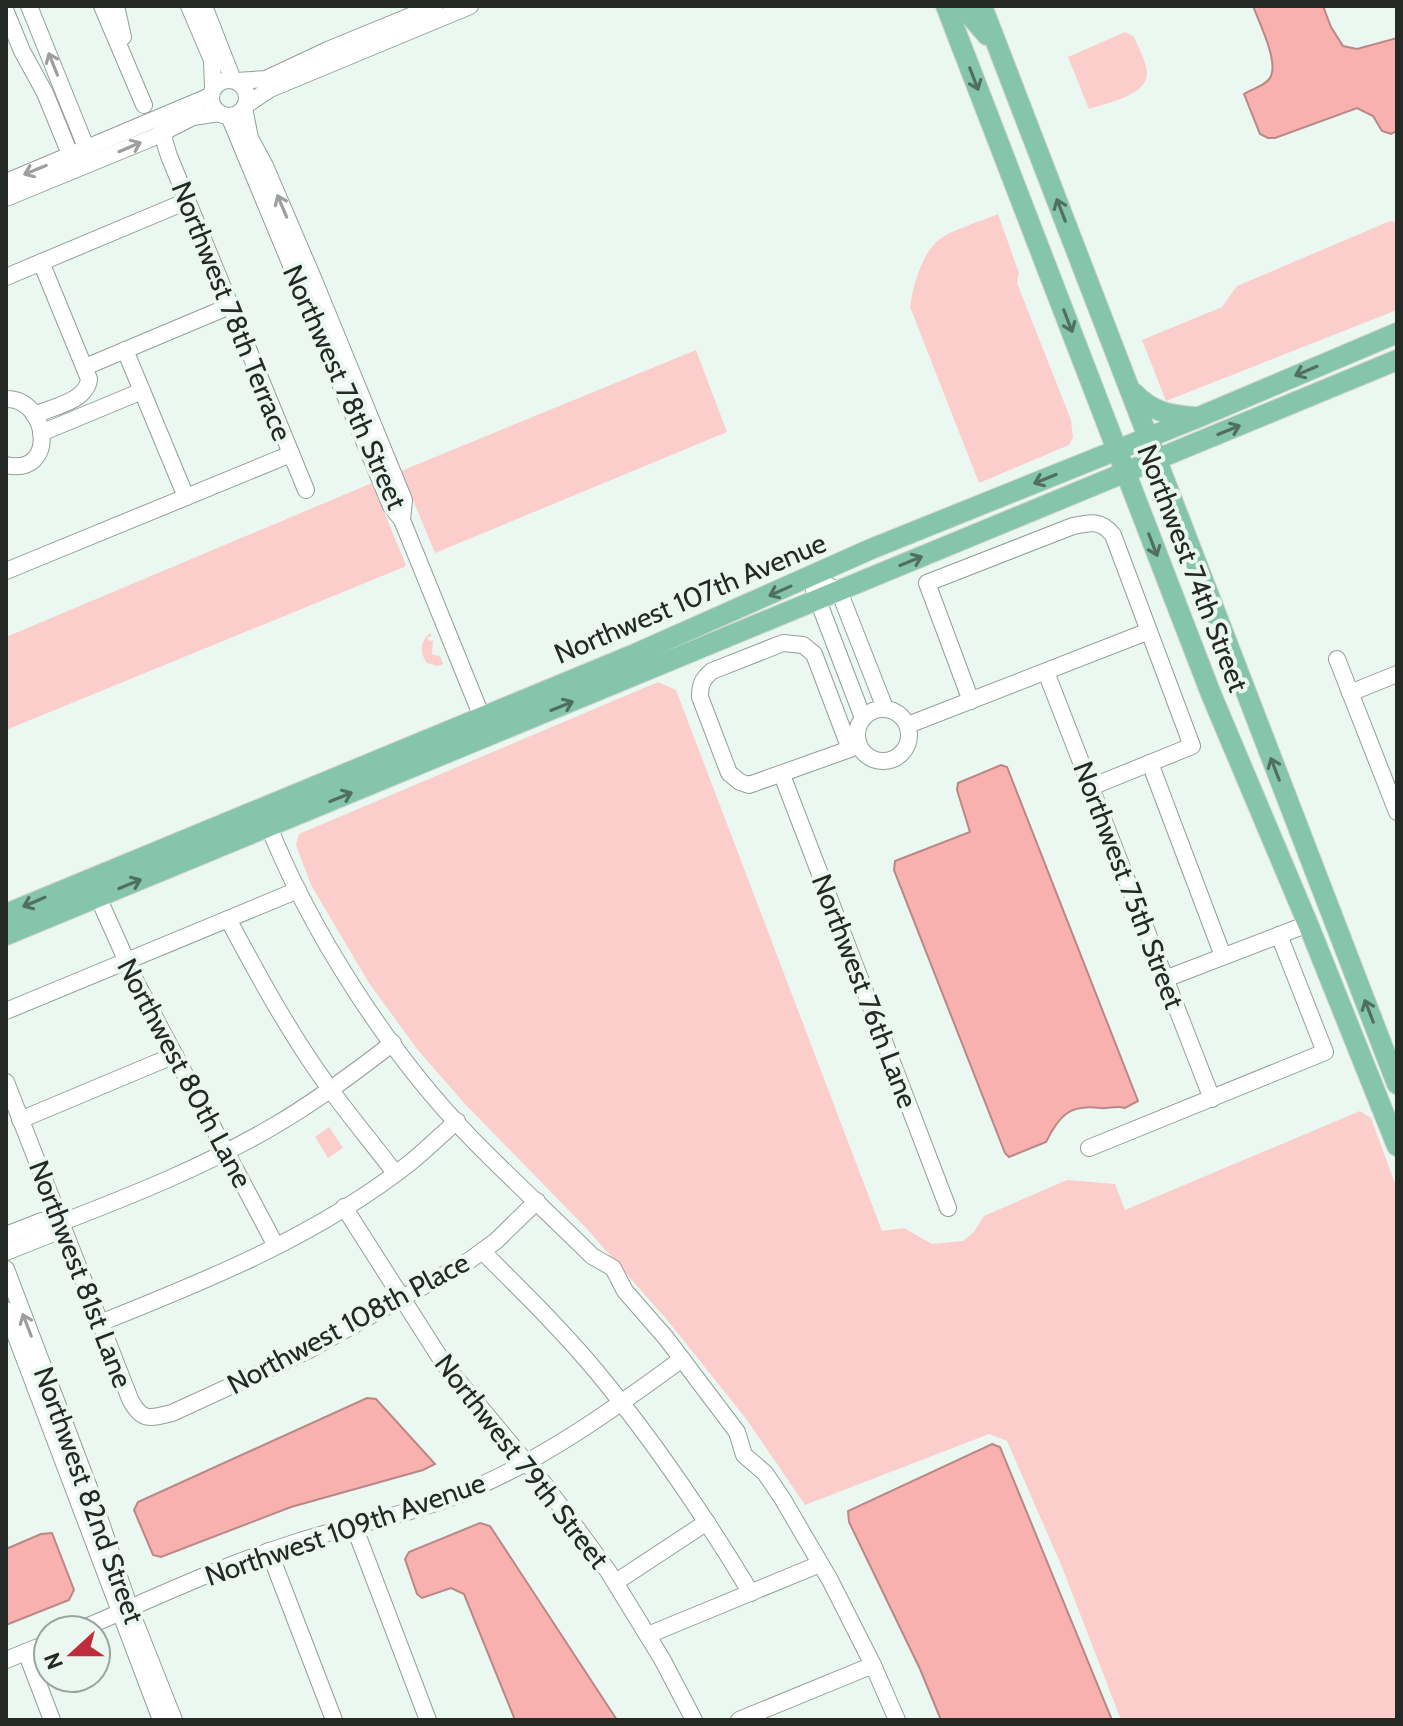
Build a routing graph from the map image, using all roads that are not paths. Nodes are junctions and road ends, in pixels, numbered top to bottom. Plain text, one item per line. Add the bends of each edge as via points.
1 (102, 6) edge
2 (116, 6) edge
3 (189, 6) edge
4 (204, 6) edge
5 (435, 6) edge
6 (470, 6) edge
7 (946, 6) edge
8 (962, 6) edge
9 (982, 6) edge
10 (31, 10) edge
11 (8, 18) edge
12 (998, 48) junction
13 (132, 73) junction
14 (234, 80) junction
15 (212, 92) junction
16 (144, 105) dead end
17 (235, 111) junction
18 (165, 131) junction
19 (90, 156) junction
20 (73, 162) junction
21 (6, 182) edge
22 (6, 198) edge
23 (187, 201) junction
24 (41, 262) junction
25 (6, 277) edge
26 (230, 306) junction
27 (1397, 333) edge
28 (125, 350) junction
29 (1397, 360) edge
30 (85, 367) junction
31 (1129, 387) junction
32 (142, 391) junction
33 (8, 395) edge
34 (34, 415) junction
35 (1199, 417) junction
36 (41, 433) junction
37 (1148, 437) junction
38 (1117, 449) junction
39 (291, 454) junction
40 (1157, 460) junction
41 (6, 465) edge
42 (1126, 472) junction
43 (306, 490) dead end
44 (186, 497) junction
45 (6, 571) edge
46 (810, 577) junction
47 (839, 591) junction
48 (818, 599) junction
49 (1149, 631) junction
50 (1337, 659) dead end
51 (1046, 672) junction
52 (1397, 674) edge
53 (871, 675) junction
54 (851, 683) junction
55 (1350, 693) junction
56 (971, 701) junction
57 (885, 708) junction
58 (863, 718) junction
59 (908, 725) junction
60 (486, 726) junction
61 (855, 747) junction
62 (1150, 763) junction
63 (782, 775) junction
64 (1091, 787) junction
65 (1258, 804) junction
66 (1397, 812) edge
67 (265, 817) junction
68 (1312, 868) junction
69 (298, 890) junction
70 (98, 897) junction
71 (6, 914) edge
72 (228, 919) junction
73 (1308, 924) junction
74 (6, 935) edge
75 (1279, 935) junction
76 (1223, 956) junction
77 (126, 961) junction
78 (1165, 979) junction
79 (6, 1011) edge
80 (393, 1043) junction
81 (175, 1055) junction
82 (6, 1082) edge
83 (1397, 1084) edge
84 (330, 1089) junction
85 (1212, 1099) junction
86 (20, 1120) junction
87 (457, 1121) junction
88 (1397, 1146) edge
89 (1089, 1148) dead end
90 (225, 1153) junction
91 (395, 1173) junction
92 (537, 1201) junction
93 (344, 1207) junction
94 (948, 1208) dead end
95 (60, 1223) junction
96 (6, 1235) edge
97 (276, 1246) junction
98 (482, 1251) junction
99 (6, 1252) edge
100 (6, 1269) edge
101 (404, 1298) junction
102 (6, 1310) edge
103 (100, 1323) junction
104 (682, 1359) junction
105 (622, 1403) junction
106 (144, 1416) joint
107 (526, 1462) junction
108 (707, 1522) junction
109 (354, 1526) junction
110 (269, 1551) junction
111 (820, 1564) junction
112 (616, 1582) junction
113 (751, 1593) junction
114 (124, 1611) junction
115 (112, 1616) edge
116 (648, 1635) junction
117 (32, 1650) edge
118 (26, 1652) junction
119 (6, 1660) edge
120 (873, 1665) junction
121 (52, 1720) edge
122 (161, 1720) edge
123 (174, 1720) edge
124 (334, 1720) edge
125 (428, 1720) edge
126 (694, 1720) edge
127 (739, 1720) edge
128 (897, 1720) edge

1 - 13 street
2 - 13 street
3 - 15 street via 212,60
4 - 14 street
5 - 14 street via 274,76
6 - 17 street via 270,89
7 -> 38 main road, Northwest 74th Street
8 - 12 main road
9 - 12 main road, Northwest 74th Street
10 - 11 street
19 -> 10 street
11 - 20 street
31 -> 12 main road, Northwest 74th Street
13 - 16 street
14 - 15 street via 221,81
14 - 17 street via 245,89
15 - 17 street via 212,106
15 - 19 street
17 - 18 street via 193,117
17 - 60 street, Northwest 78th Street via 265,166 306,281 404,500 402,520
19 -> 18 street
18 - 23 street, Northwest 78th Terrace via 165,147
19 - 20 street
20 -> 21 street
20 - 22 street
23 - 24 street
23 - 26 street, Northwest 78th Terrace
24 - 25 street
24 - 30 street
26 - 28 street
26 - 39 street, Northwest 78th Terrace
27 -> 35 main road, Northwest 107th Avenue
28 - 30 street
28 - 32 street
40 -> 29 main road, Northwest 107th Avenue
30 - 34 street via 85,391
31 - 35 main road via 1161,413
31 - 37 main road, Northwest 74th Street
32 - 36 street
32 - 44 street
33 - 34 street
34 - 36 street
35 - 37 main road, Northwest 107th Avenue
36 - 41 street via 35,459 23,466
37 - 38 main road, Northwest 107th Avenue
37 - 40 main road, Northwest 74th Street
38 - 42 main road, Northwest 74th Street
38 -> 46 main road, Northwest 107th Avenue
39 - 43 street, Northwest 78th Terrace
39 - 44 street
40 - 42 main road, Northwest 107th Avenue
68 -> 40 main road, Northwest 74th Street
47 -> 42 main road, Northwest 107th Avenue
42 -> 65 main road, Northwest 74th Street
44 - 45 street
46 - 47 street
46 - 48 street
46 -> 60 main road, Northwest 107th Avenue
47 - 48 main road, Northwest 107th Avenue
47 - 53 street
48 - 54 street
60 -> 48 main road, Northwest 107th Avenue
49 - 51 street
49 - 56 street via 1113,535 1099,523 1073,526 927,583
49 - 62 street via 1192,746
50 - 55 street
51 - 56 street
51 - 64 street, Northwest 75th Street
52 - 55 street
53 - 54 street
53 - 57 street
54 - 58 street
55 - 66 street
56 - 59 street
57 - 58 street
57 - 59 street
58 - 61 street
59 - 61 street via 908,744 891,759 876,760
60 - 67 main road, Northwest 107th Avenue
61 - 63 street
61 - 63 street via 814,654 803,645 783,643 712,671 704,677 700,697 729,773 749,785
62 - 64 street
62 - 76 street
63 - 94 street, Northwest 76th Lane
64 - 78 street, Northwest 75th Street
65 - 68 main road via 1278,823 1295,865
65 - 73 main road, Northwest 74th Street
67 - 69 street
70 -> 67 main road, Northwest 107th Avenue
67 -> 71 main road, Northwest 107th Avenue
83 -> 68 main road, Northwest 74th Street
69 - 72 street
69 - 80 street
70 - 74 main road, Northwest 107th Avenue
70 - 77 street, Northwest 80th Lane
72 - 77 street
72 - 84 street
73 - 75 street
73 - 88 main road, Northwest 74th Street
75 - 76 street
75 - 85 street via 1325,1052
76 - 78 street
77 - 79 street
77 - 81 street, Northwest 80th Lane
78 - 85 street, Northwest 75th Street
80 - 84 street
80 - 87 street
81 - 86 street
81 - 90 street, Northwest 80th Lane
82 - 86 street, Northwest 81st Lane
84 - 90 street
84 - 91 street
85 - 89 street
86 - 95 street, Northwest 81st Lane
87 - 91 street
87 - 92 street
90 - 95 street
90 - 97 street, Northwest 80th Lane
91 - 93 street
92 - 98 street, Northwest 108th Place
92 - 104 street
93 - 97 street
93 - 101 street, Northwest 79th Street
95 - 96 street via 42,1221
95 - 99 street via 49,1235
95 - 103 street, Northwest 81st Lane
97 - 103 street
98 - 101 street, Northwest 108th Place
98 - 105 street
114 -> 100 street, Northwest 82nd Street via 90,1490
101 - 106 street, Northwest 108th Place via 309,1350 186,1407 155,1418
101 - 107 street, Northwest 79th Street via 453,1376
102 - 114 street, Northwest 82nd Street
103 - 106 street, Northwest 81st Lane via 130,1399
104 - 105 street, Northwest 109th Avenue
104 - 111 street via 754,1447
105 - 107 street, Northwest 109th Avenue
105 - 108 street
107 - 109 street, Northwest 109th Avenue via 458,1495
107 - 112 street, Northwest 79th Street
108 - 112 street
108 - 113 street
109 - 110 street, Northwest 109th Avenue
109 - 125 street
110 - 114 street, Northwest 109th Avenue
110 - 124 street
111 - 113 street
111 - 120 street
112 - 116 street, Northwest 79th Street
113 - 116 street
114 - 115 street, Northwest 109th Avenue
114 - 122 street, Northwest 82nd Street
114 - 123 street, Northwest 82nd Street
116 - 126 street, Northwest 79th Street
117 - 118 street
118 - 119 street
118 - 121 street
120 - 127 street
120 - 128 street

